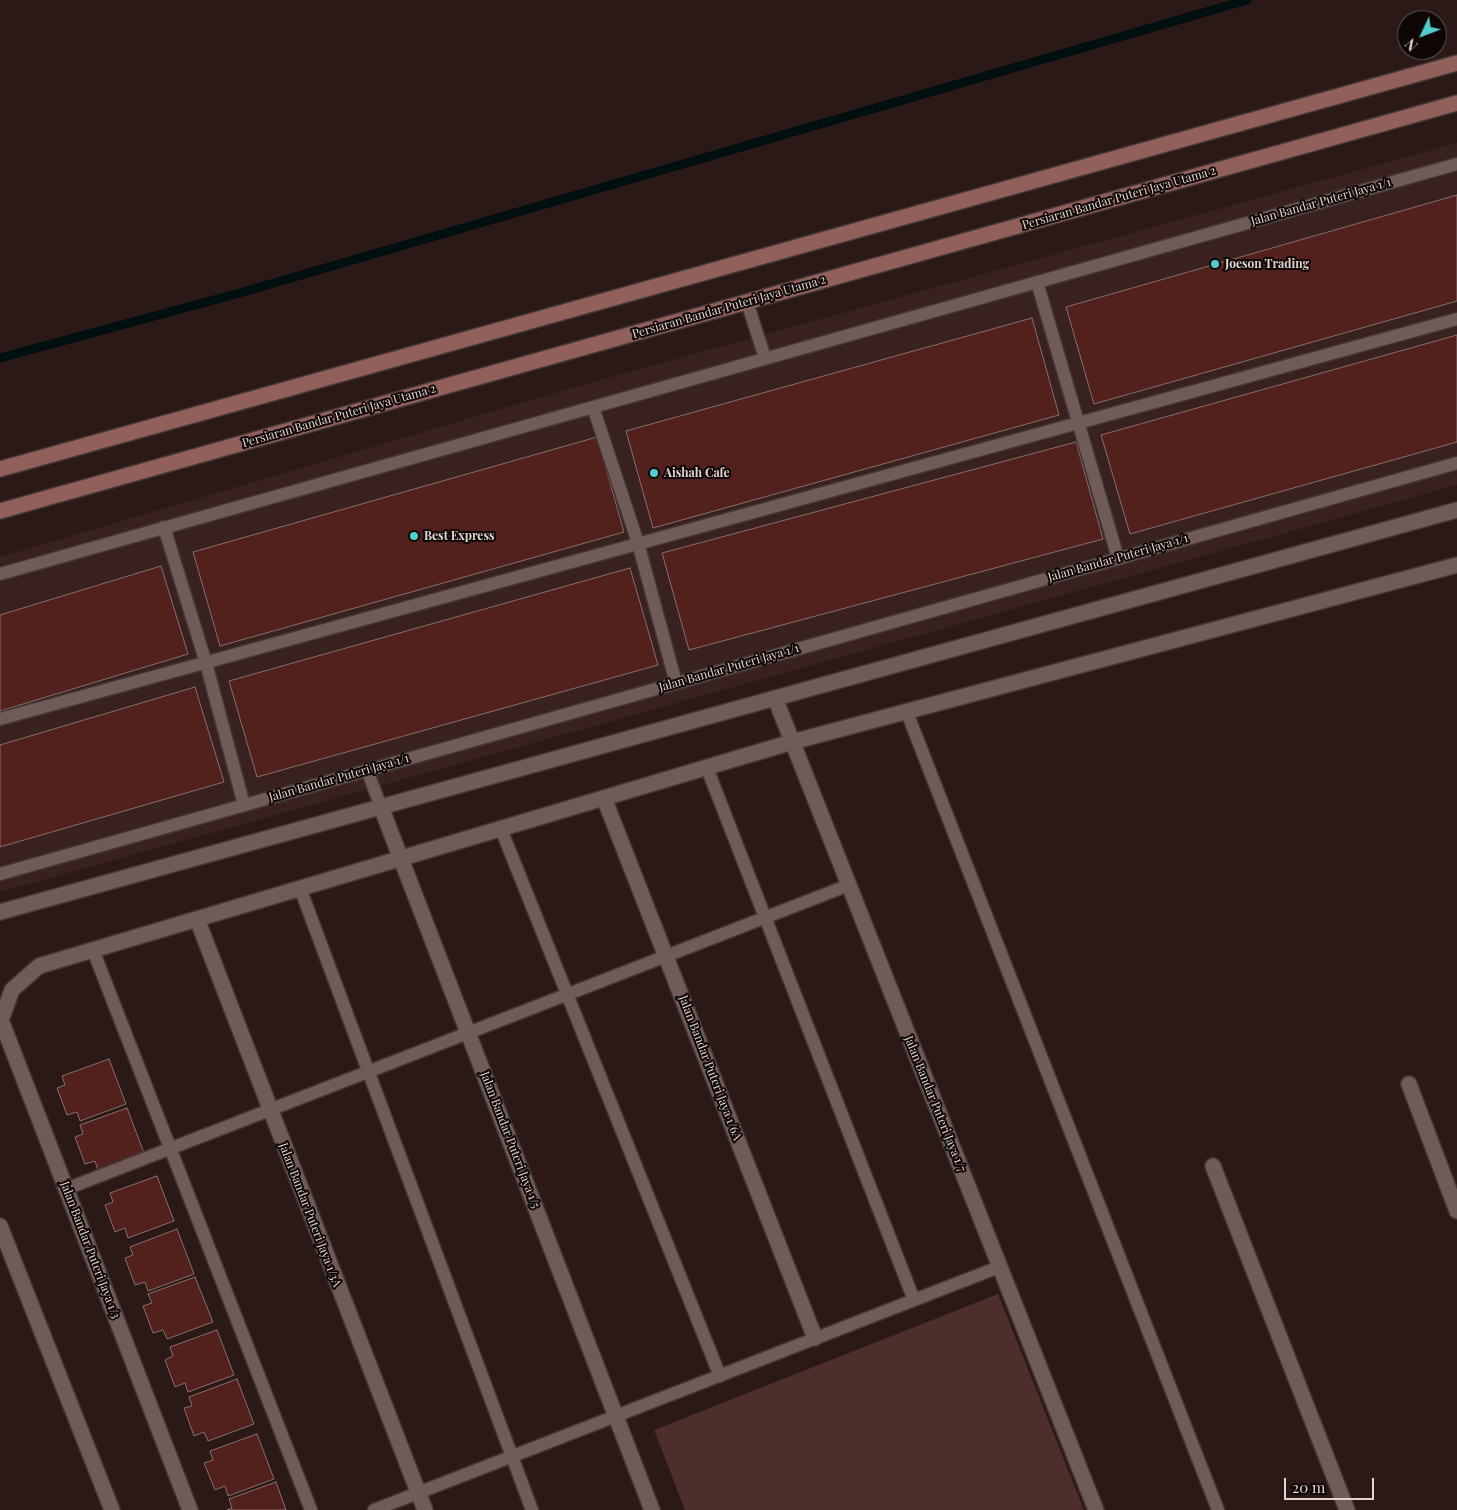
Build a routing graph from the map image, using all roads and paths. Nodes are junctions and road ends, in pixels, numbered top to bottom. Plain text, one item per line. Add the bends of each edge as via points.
1 (1457, 63) edge
2 (1457, 103) edge
3 (1457, 164) edge
4 (1037, 282) junction
5 (747, 302) junction
6 (1457, 319) edge
7 (765, 358) junction
8 (593, 407) junction
9 (1078, 424) junction
10 (1457, 463) edge
11 (0, 469) edge
12 (1457, 510) edge
13 (0, 511) edge
14 (164, 527) junction
15 (638, 543) junction
16 (1118, 558) junction
17 (1457, 566) edge
18 (0, 574) edge
19 (206, 663) junction
20 (676, 683) junction
21 (775, 698) junction
22 (906, 710) junction
23 (0, 719) edge
24 (792, 742) junction
25 (707, 768) junction
26 (367, 770) junction
27 (604, 798) junction
28 (244, 805) junction
29 (381, 807) junction
30 (501, 829) junction
31 (401, 858) junction
32 (0, 874) edge
33 (849, 885) junction
34 (300, 888) junction
35 (0, 912) edge
36 (765, 918) junction
37 (197, 919) junction
38 (93, 950) junction
39 (666, 956) junction
40 (568, 994) junction
41 (468, 1033) junction
42 (369, 1071) junction
43 (1409, 1084) dead end
44 (270, 1110) junction
45 (170, 1148) junction
46 (1213, 1166) dead end
47 (66, 1189) junction
48 (1457, 1211) edge
49 (0, 1226) edge
50 (999, 1267) junction
51 (914, 1300) junction
52 (816, 1338) junction
53 (720, 1376) junction
54 (616, 1416) junction
55 (511, 1457) junction
56 (418, 1492) junction
57 (112, 1510) edge
58 (190, 1510) edge
59 (311, 1510) edge
60 (374, 1510) edge
61 (425, 1510) edge
62 (532, 1510) edge
63 (652, 1510) edge
64 (1096, 1510) edge
65 (1218, 1510) edge
66 (1347, 1510) edge

1 - 11 street
2 - 5 street, Persiaran Bandar Puteri Jaya Utama 2
3 - 4 lane, Jalan Bandar Puteri Jaya 1/1
4 - 7 lane, Jalan Bandar Puteri Jaya 1/1
4 - 9 lane
5 - 7 lane
5 - 13 street, Persiaran Bandar Puteri Jaya Utama 2
6 - 9 lane
7 - 8 lane, Jalan Bandar Puteri Jaya 1/1
8 - 14 lane, Jalan Bandar Puteri Jaya 1/1
8 - 15 lane
9 - 15 lane
9 - 16 lane
10 - 16 lane, Jalan Bandar Puteri Jaya 1/1
12 - 21 street
14 - 18 lane, Jalan Bandar Puteri Jaya 1/1
14 - 19 lane
15 - 19 lane
15 - 20 lane
16 - 20 lane, Jalan Bandar Puteri Jaya 1/1
17 - 22 street
19 - 23 lane
19 - 28 lane
20 - 26 lane, Jalan Bandar Puteri Jaya 1/1
21 - 24 street, Jalan Bandar Puteri Jaya 1/7
21 - 29 street
22 - 24 street
22 - 65 lane
24 - 25 street
24 - 33 street, Jalan Bandar Puteri Jaya 1/7
25 - 27 street
25 - 36 lane
26 - 28 lane, Jalan Bandar Puteri Jaya 1/1
26 - 29 lane, Jalan Bandar Puteri Jaya 1/5
27 - 30 street
27 - 39 street, Jalan Bandar Puteri Jaya 1/6A
28 - 32 lane, Jalan Bandar Puteri Jaya 1/1
29 - 31 street, Jalan Bandar Puteri Jaya 1/5
29 - 35 street
30 - 31 street
30 - 40 lane
31 - 34 street
31 - 41 street, Jalan Bandar Puteri Jaya 1/5
33 - 36 lane
33 - 50 street, Jalan Bandar Puteri Jaya 1/7
34 - 37 street
34 - 42 lane
36 - 39 lane
36 - 51 lane
37 - 38 street
37 - 44 street, Jalan Bandar Puteri Jaya 1/3A
38 - 45 lane
38 - 47 street, Jalan Bandar Puteri Jaya 1/3 via 39,966 12,990 1,1020
39 - 40 lane
39 - 52 street, Jalan Bandar Puteri Jaya 1/6A
40 - 41 lane
40 - 53 lane
41 - 42 lane
41 - 54 street, Jalan Bandar Puteri Jaya 1/5
42 - 44 lane
42 - 55 lane
43 - 48 street
44 - 45 lane
44 - 56 street, Jalan Bandar Puteri Jaya 1/3A
45 - 47 lane
45 - 59 lane
46 - 66 street
47 - 58 street, Jalan Bandar Puteri Jaya 1/3
49 - 57 street
50 - 51 lane
50 - 64 street, Jalan Bandar Puteri Jaya 1/7
51 - 52 lane
52 - 53 lane
53 - 54 lane
54 - 55 lane
54 - 63 street, Jalan Bandar Puteri Jaya 1/5
55 - 56 lane
55 - 62 lane
56 - 60 lane
56 - 61 street, Jalan Bandar Puteri Jaya 1/3A

